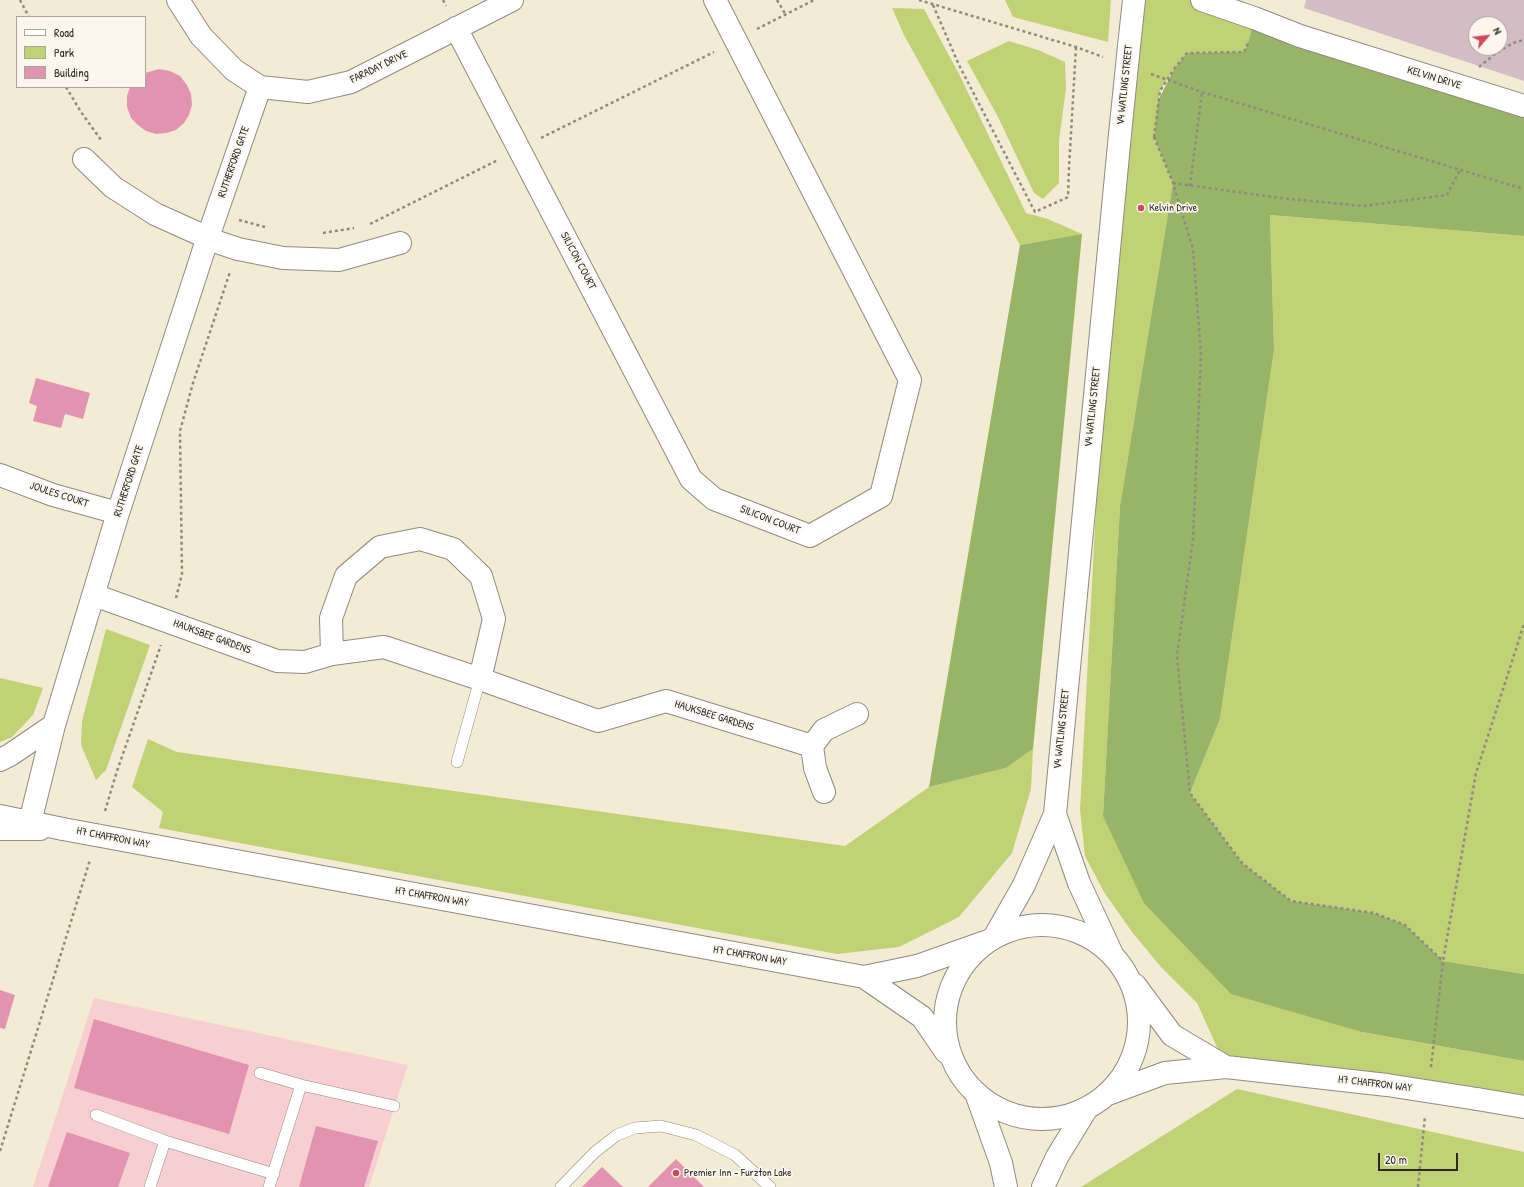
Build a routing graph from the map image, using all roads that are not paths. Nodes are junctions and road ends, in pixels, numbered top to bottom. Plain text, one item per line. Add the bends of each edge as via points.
1 (178, 0) edge
2 (512, 0) edge
3 (715, 0) edge
4 (1134, 0) edge
5 (1202, 0) edge
6 (1236, 0) edge
7 (1254, 18) junction
8 (456, 28) junction
9 (260, 87) junction
10 (1524, 106) edge
11 (84, 159) dead end
12 (208, 238) junction
13 (400, 242) dead end
14 (0, 475) edge
15 (118, 513) junction
16 (94, 595) junction
17 (332, 654) junction
18 (480, 679) junction
19 (857, 714) dead end
20 (54, 725) junction
21 (812, 746) junction
22 (0, 760) edge
23 (457, 762) dead end
24 (824, 792) dead end
25 (1054, 814) junction
26 (0, 816) edge
27 (30, 822) junction
28 (0, 829) edge
29 (63, 829) junction
30 (990, 939) junction
31 (1112, 955) junction
32 (1126, 973) junction
33 (864, 977) junction
34 (953, 1061) junction
35 (1226, 1066) junction
36 (260, 1073) dead end
37 (302, 1085) junction
38 (976, 1093) junction
39 (1107, 1094) junction
40 (394, 1106) dead end
41 (1524, 1107) edge
42 (1087, 1108) junction
43 (96, 1116) dead end
44 (165, 1141) junction
45 (274, 1174) junction
46 (150, 1187) edge
47 (270, 1187) edge
48 (561, 1187) edge
49 (770, 1187) edge
50 (1006, 1187) edge
51 (1043, 1187) edge

1 - 9 street, FARADAY DRIVE via 201,36 234,70
2 - 8 street, FARADAY DRIVE
3 - 8 street, SILICON COURT via 910,380 881,496 810,536 714,499 691,479
4 - 25 street, V4 WATLING STREET, bridge
5 - 7 street, KELVIN DRIVE
6 - 7 street, KELVIN DRIVE
7 - 10 street, KELVIN DRIVE via 1300,36
8 - 9 street, FARADAY DRIVE via 351,82 308,92
9 - 12 street, RUTHERFORD GATE
11 - 12 street via 113,187 155,214
12 - 13 street via 283,258 339,260
12 - 15 street, RUTHERFORD GATE
14 - 15 street, JOULES COURT via 53,495
15 - 16 street, RUTHERFORD GATE
16 - 17 street, HAUKSBEE GARDENS via 277,661 305,662
16 - 20 street, RUTHERFORD GATE
17 - 18 street, HAUKSBEE GARDENS via 384,647
17 - 18 street via 331,618 346,576 380,547 420,539 453,549 481,576 494,619
18 - 21 street, HAUKSBEE GARDENS via 598,721 666,701
18 - 23 lane
19 - 21 street via 824,730
20 - 22 street
20 - 27 street, RUTHERFORD GATE
21 - 24 street via 815,768
25 - 30 street, V4 WATLING STREET via 1024,885
25 - 31 street, V4 WATLING STREET via 1079,883
26 - 27 street, H7 CHAFFRON WAY
27 - 29 street, H7 CHAFFRON WAY
28 - 29 street
29 - 33 street, H7 CHAFFRON WAY, bridge
30 - 31 street, H7 CHAFFRON WAY via 1015,928 1036,924 1057,926 1077,931 1096,941
30 - 33 street, H7 CHAFFRON WAY via 917,966
30 - 34 street via 962,966 948,996 945,1029
31 - 32 street
32 - 35 street, H7 CHAFFRON WAY via 1172,1035
32 - 39 street via 1137,1004 1139,1024 1135,1050 1124,1074
33 - 34 street, H7 CHAFFRON WAY via 922,1017
34 - 38 street via 963,1079
35 - 39 street, H7 CHAFFRON WAY via 1165,1073
35 - 41 street, H7 CHAFFRON WAY, bridge via 1387,1085
36 - 37 lane
37 - 40 lane
37 - 45 lane
38 - 42 street via 1001,1110 1029,1118 1058,1118
38 - 50 street via 1001,1163
39 - 42 street
42 - 51 street via 1057,1157
43 - 44 lane
44 - 45 lane
44 - 46 lane
45 - 47 lane
48 - 49 lane via 594,1152 617,1135 635,1128 661,1126 696,1135 735,1155

